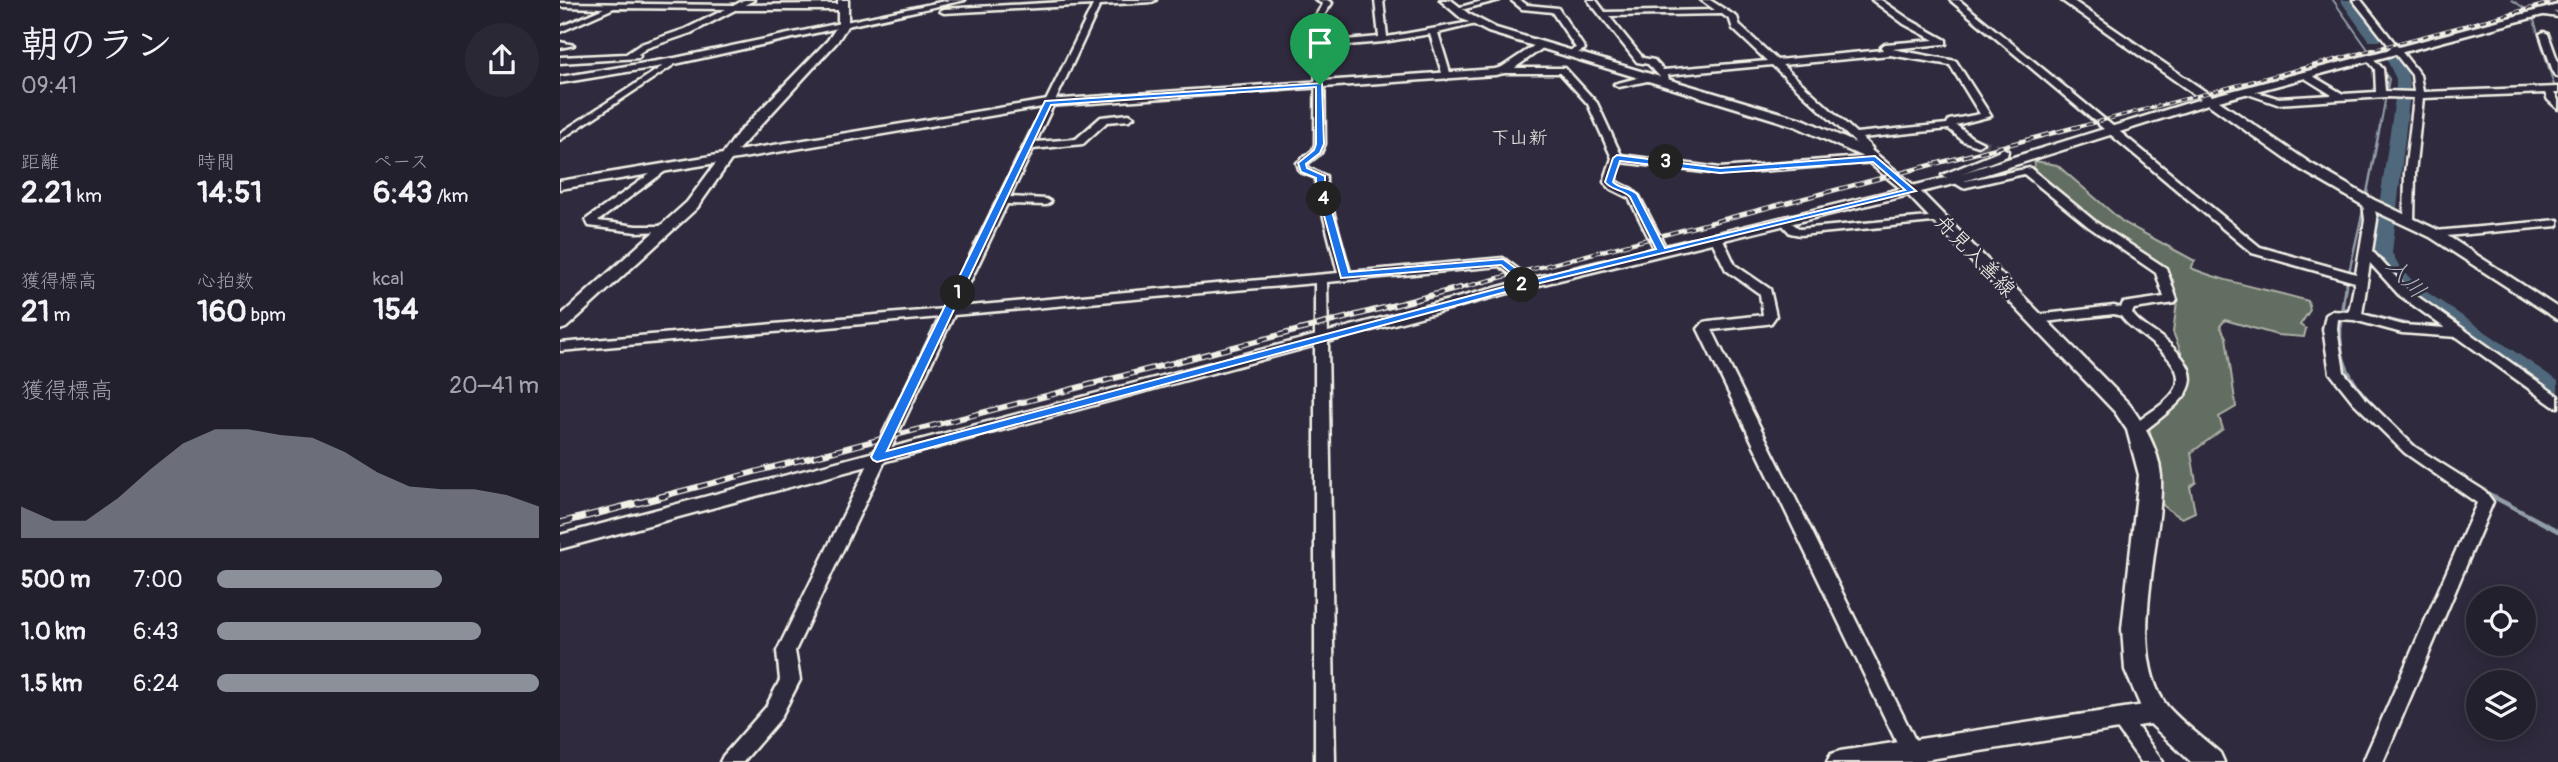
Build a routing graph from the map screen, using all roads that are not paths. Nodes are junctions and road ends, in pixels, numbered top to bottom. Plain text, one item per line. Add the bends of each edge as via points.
1 (627, 0) edge
2 (750, 0) edge
3 (961, 0) edge
4 (1153, 0) edge
5 (1319, 0) edge
6 (1379, 0) edge
7 (1445, 0) edge
8 (1493, 0) edge
9 (1515, 0) edge
10 (1592, 0) edge
11 (1705, 0) edge
12 (1876, 0) edge
13 (1954, 0) edge
14 (2066, 0) edge
15 (2357, 0) edge
16 (1098, 2) edge
17 (843, 3) edge
18 (560, 5) edge
19 (614, 6) junction
20 (736, 7) junction
21 (2558, 8) edge
22 (1457, 9) junction
23 (1722, 12) junction
24 (2541, 12) junction
25 (908, 13) junction
26 (1602, 14) junction
27 (2558, 15) edge
28 (1476, 23) junction
29 (842, 27) junction
30 (560, 30) edge
31 (1433, 31) junction
32 (2558, 39) edge
33 (1383, 40) junction
34 (1320, 45) junction
35 (1542, 45) junction
36 (2398, 51) junction
37 (1891, 52) junction
38 (1569, 54) junction
39 (627, 57) junction
40 (1585, 58) junction
41 (2370, 58) junction
42 (560, 60) edge
43 (571, 60) junction
44 (675, 61) junction
45 (1774, 62) junction
46 (560, 66) edge
47 (1556, 69) junction
48 (1505, 70) junction
49 (2558, 74) edge
50 (2306, 75) junction
51 (1447, 76) junction
52 (1659, 78) junction
53 (560, 80) edge
54 (1619, 84) dead end
55 (1320, 85) junction
56 (2554, 90) edge
57 (2244, 91) junction
58 (2383, 94) junction
59 (2415, 95) junction
60 (2342, 97) junction
61 (2210, 100) junction
62 (1048, 103) junction
63 (2558, 106) edge
64 (1129, 117) dead end
65 (1951, 126) junction
66 (2112, 130) junction
67 (1856, 136) junction
68 (560, 137) edge
69 (1978, 143) tunnel mouth
70 (1028, 146) junction
71 (2003, 151) dead end
72 (726, 156) junction
73 (1871, 156) junction
74 (1617, 158) junction
75 (664, 167) junction
76 (1953, 180) junction
77 (560, 185) edge
78 (1912, 191) junction
79 (1002, 200) junction
80 (1046, 202) dead end
81 (2373, 204) junction
82 (1939, 219) junction
83 (2404, 219) junction
84 (1785, 221) junction
85 (2558, 223) edge
86 (667, 229) junction
87 (2435, 234) junction
88 (1716, 237) junction
89 (1661, 250) junction
90 (2366, 252) junction
91 (1345, 276) junction
92 (1321, 279) junction
93 (2359, 279) junction
94 (1530, 283) junction
95 (949, 312) junction
96 (2126, 313) junction
97 (2558, 314) edge
98 (2355, 316) junction
99 (2036, 319) junction
100 (560, 325) edge
101 (2461, 333) junction
102 (1321, 338) junction
103 (560, 347) edge
104 (2558, 403) edge
105 (2137, 430) junction
106 (877, 457) junction
107 (560, 542) edge
108 (2157, 713) junction
109 (2121, 720) junction
110 (1913, 756) edge
111 (730, 762) edge
112 (1325, 762) edge
113 (1840, 762) edge
114 (2153, 762) edge
115 (2210, 762) edge
116 (2373, 762) edge

1 - 19 street
2 - 20 street
3 - 25 street
4 - 16 street
5 - 34 street via 1328,2 1320,15
6 - 33 street
7 - 22 main road, 舟見入善線
8 - 22 street
9 - 38 street via 1525,7 1555,10 1581,49
10 - 26 street
11 - 23 street
12 - 37 street via 1943,42 1885,47
13 - 66 street
14 - 61 street
15 - 36 street
16 - 25 street
16 - 62 street
17 - 20 street
17 - 29 street
18 - 19 street
19 - 20 street
19 - 30 street
20 - 39 street
21 - 24 street
22 - 28 main road, 舟見入善線
23 - 26 street
23 - 45 street
24 - 27 street
24 - 36 street
25 - 29 street
26 - 52 street via 1640,60 1651,62
28 - 31 street
28 - 35 main road, 舟見入善線
29 - 44 street
29 - 72 street
31 - 33 street
31 - 51 street
32 - 49 street via 2544,34
33 - 34 street
34 - 55 street
35 - 38 main road, 舟見入善線
35 - 48 street
36 - 41 street
36 - 59 street via 2416,75
37 - 45 street
37 - 65 street via 1953,63 1986,116 1952,122
38 - 40 main road, 舟見入善線
39 - 43 street
39 - 44 street via 675,52
40 - 47 street
40 - 52 main road, 舟見入善線
41 - 50 street
41 - 58 street via 2379,69
42 - 43 street
43 - 46 street
44 - 53 street
44 - 68 street
45 - 52 street
45 - 67 street
47 - 48 street
47 - 74 street via 1592,103
48 - 51 street
50 - 57 street
50 - 60 street
51 - 55 street
52 - 54 street
52 - 73 main road, 舟見入善線 via 1800,123
55 - 62 street
55 - 91 street via 1320,144 1302,163 1304,170 1321,176
56 - 59 street
56 - 63 street via 2551,98
57 - 60 street via 2269,101
57 - 61 street
58 - 59 street
58 - 60 street
59 - 83 street
61 - 66 street
61 - 81 street via 2305,166
62 - 70 street
62 - 72 street
64 - 70 street via 1104,119 1079,142
65 - 67 street
65 - 69 street
66 - 76 street
66 - 93 street via 2256,250
67 - 73 street
70 - 79 street
71 - 76 street via 1947,175
72 - 75 street
72 - 86 street via 692,205
73 - 74 street via 1720,171
73 - 78 main road, 舟見入善線
74 - 89 street via 1609,182 1634,196
75 - 77 street
75 - 86 street via 592,220 593,224
76 - 78 street
76 - 96 street via 1964,185 2026,170 2093,225 2162,271 2171,300 2128,306
78 - 82 main road, 舟見入善線
78 - 84 street
79 - 80 street
79 - 95 street
81 - 83 street
81 - 90 street
82 - 84 street via 1800,232
82 - 99 main road, 舟見入善線
83 - 87 street
84 - 88 street
85 - 87 street
86 - 100 street
87 - 97 street
88 - 89 street
88 - 110 street via 1730,267 1766,292 1770,316 1705,329
89 - 94 street
90 - 93 street
90 - 101 street via 2403,292
91 - 92 street
91 - 94 street via 1503,262
92 - 95 street
92 - 102 street
93 - 98 street
94 - 102 street
95 - 103 street
95 - 106 street
96 - 99 street via 2114,310
96 - 105 street via 2180,361 2184,376 2182,390
98 - 101 street via 2402,329
98 - 116 street via 2332,315 2337,373 2410,450 2485,502
99 - 105 main road, 舟見入善線 via 2122,408
101 - 104 street
102 - 106 street
102 - 112 street
105 - 108 main road, 舟見入善線 via 2150,475 2134,629 2138,670
106 - 107 street
106 - 111 street via 786,651 790,680 772,713
108 - 109 street
108 - 115 main road, 舟見入善線
109 - 110 street
109 - 114 street
110 - 113 street

